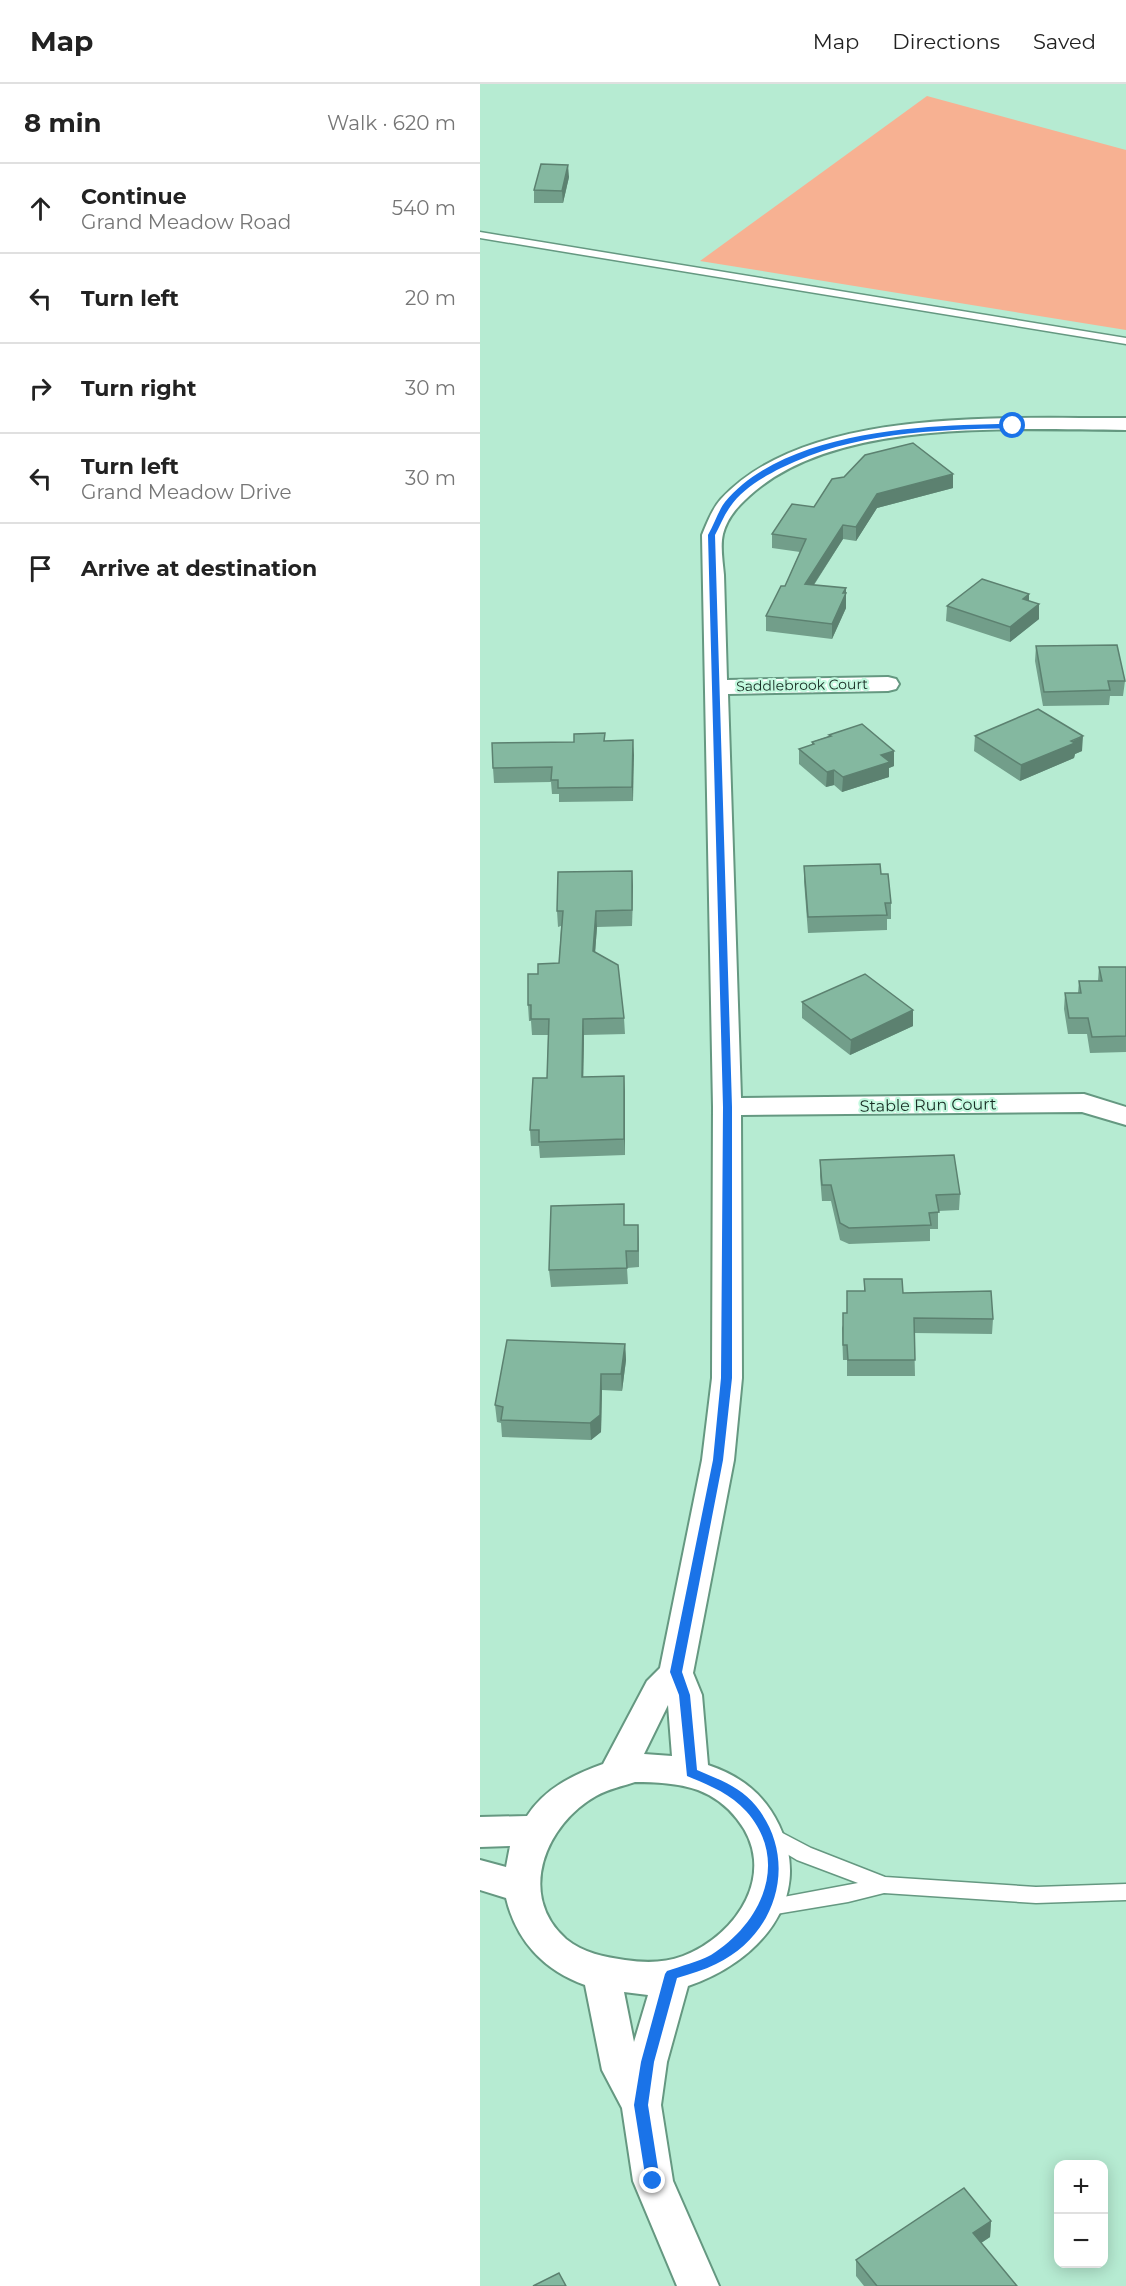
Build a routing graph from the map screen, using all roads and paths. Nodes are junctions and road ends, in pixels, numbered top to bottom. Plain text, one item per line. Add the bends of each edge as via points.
1 (480, 234) edge
2 (1126, 341) edge
3 (1126, 424) edge
4 (888, 684) dead end
5 (716, 687) junction
6 (727, 1107) junction
7 (1126, 1116) edge
8 (676, 1672) junction
9 (618, 1770) junction
10 (691, 1773) junction
11 (528, 1831) junction
12 (480, 1832) edge
13 (766, 1833) junction
14 (480, 1875) edge
15 (515, 1885) junction
16 (884, 1885) junction
17 (1126, 1892) edge
18 (764, 1908) junction
19 (602, 1973) junction
20 (672, 1974) junction
21 (641, 2105) junction
22 (698, 2286) edge

1 - 2 lane
3 - 5 street via 917,429 844,441 806,453 759,476 728,504 712,535
4 - 5 street, Saddlebrook Court
5 - 6 street
6 - 7 street, Stable Run Court via 1084,1103
6 - 8 street via 727,1378 718,1460
8 - 9 street via 659,1690
8 - 10 street via 685,1695
9 - 10 street via 667,1768
9 - 11 street via 572,1788 546,1807
10 - 13 street via 727,1788 751,1808
11 - 12 street
11 - 15 street via 517,1857
13 - 16 lane via 804,1854
13 - 18 street via 774,1860 772,1888
14 - 15 street
15 - 19 street via 522,1911 536,1934 556,1953 582,1968
16 - 17 lane via 1036,1895
16 - 18 lane
18 - 20 street via 740,1941 713,1960
19 - 20 street via 645,1979
19 - 21 street via 621,2070
20 - 21 street via 648,2062
21 - 22 street via 653,2181

